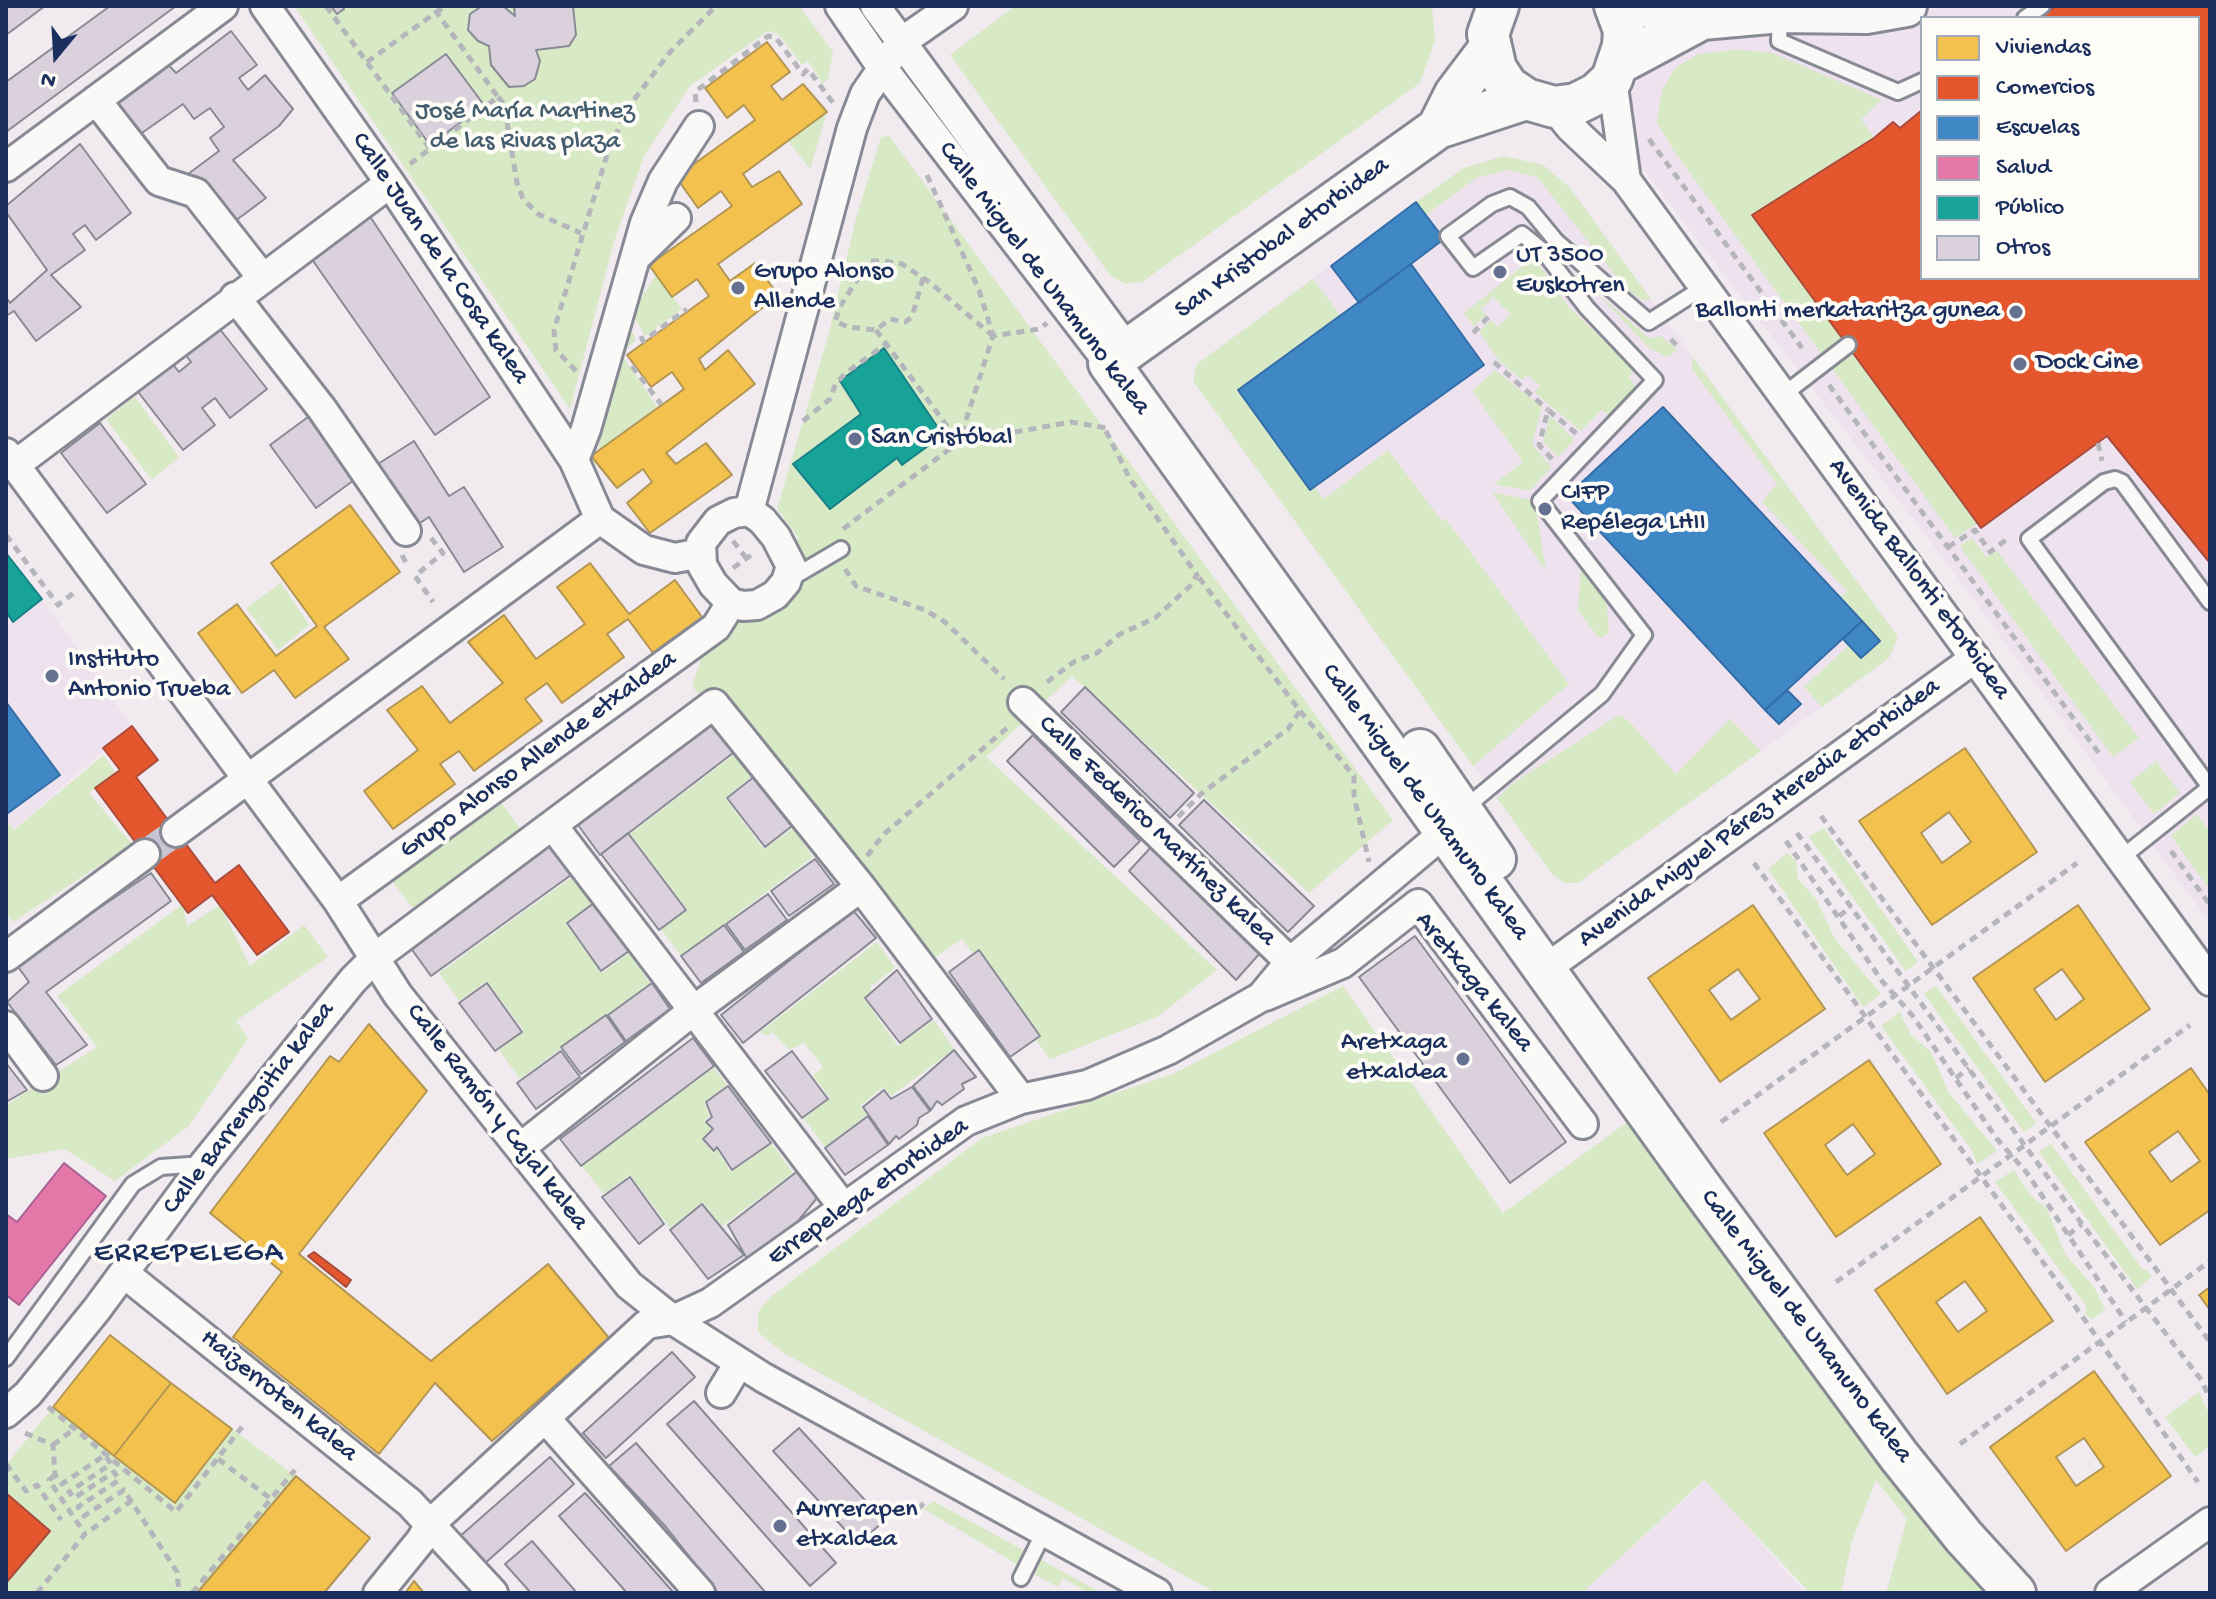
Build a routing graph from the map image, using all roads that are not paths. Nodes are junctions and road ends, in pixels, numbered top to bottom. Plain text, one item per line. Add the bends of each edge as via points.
1 (223, 6) edge
2 (265, 6) edge
3 (840, 6) edge
4 (875, 6) edge
5 (953, 6) edge
6 (1615, 6) edge
7 (1644, 6) edge
8 (1906, 6) edge
9 (1780, 12) junction
10 (1702, 19) junction
11 (1490, 20) edge
12 (900, 43) junction
13 (881, 66) junction
14 (1616, 71) junction
15 (1920, 82) edge
16 (96, 100) junction
17 (1540, 103) junction
18 (699, 126) road end
19 (1438, 128) junction
20 (6, 167) edge
21 (395, 178) junction
22 (1626, 180) junction
23 (676, 218) dead end
24 (1556, 241) junction
25 (1543, 251) junction
26 (631, 261) junction
27 (261, 276) junction
28 (1704, 287) junction
29 (235, 297) junction
30 (1848, 345) dead end
31 (1118, 356) junction
32 (1783, 395) junction
33 (10, 459) edge
34 (574, 460) junction
35 (749, 511) junction
36 (600, 519) junction
37 (406, 531) road end
38 (701, 553) junction
39 (841, 557) road end
40 (786, 582) junction
41 (2210, 602) edge
42 (731, 603) junction
43 (1975, 658) junction
44 (1023, 702) dead end
45 (248, 779) junction
46 (2209, 786) edge
47 (1454, 821) junction
48 (553, 826) junction
49 (176, 832) tunnel mouth
50 (145, 854) tunnel mouth
51 (2121, 858) junction
52 (856, 882) junction
53 (338, 901) junction
54 (377, 956) junction
55 (6, 957) edge
56 (1290, 962) junction
57 (1554, 964) junction
58 (2210, 981) edge
59 (1261, 997) junction
60 (694, 1010) junction
61 (6, 1026) edge
62 (43, 1076) dead end
63 (1021, 1099) junction
64 (1583, 1124) dead end
65 (520, 1148) junction
66 (204, 1164) junction
67 (844, 1208) junction
68 (125, 1274) junction
69 (673, 1320) junction
70 (6, 1358) edge
71 (739, 1363) junction
72 (721, 1393) dead end
73 (12, 1414) edge
74 (545, 1418) junction
75 (2210, 1522) edge
76 (426, 1532) junction
77 (1044, 1532) junction
78 (1021, 1578) dead end
79 (2119, 1588) edge
80 (378, 1593) edge
81 (468, 1593) edge
82 (493, 1593) edge
83 (700, 1593) edge
84 (1157, 1593) edge
85 (2015, 1593) edge
86 (2046, 1593) edge

1 - 16 street
2 - 21 street, Calle Juan de la Cosa kalea
3 - 13 street, Calle Miguel de Unamuno kalea
4 - 12 street, Calle Miguel de Unamuno kalea
5 - 12 street
6 - 14 street via 1624,30
7 - 10 street
8 - 9 street via 1866,13
9 - 10 street
9 - 15 lane via 1779,41 1898,92
10 - 14 street, San Kristobal etorbidea
11 - 17 street via 1496,69 1508,87
11 - 19 street, San Kristobal etorbidea
12 - 13 street
12 - 31 street, Calle Miguel de Unamuno kalea
13 - 31 street, Calle Miguel de Unamuno kalea
13 - 35 street via 852,128
14 - 17 street, San Kristobal etorbidea via 1596,94 1576,104
14 - 22 street, Avenida Ballonti etorbidea
16 - 20 street
16 - 27 street via 159,181 196,193
17 - 19 street, San Kristobal etorbidea
17 - 22 street, Avenida Ballonti etorbidea
18 - 26 street via 663,181
19 - 31 street, San Kristobal etorbidea
21 - 27 street
21 - 34 street, Calle Juan de la Cosa kalea
22 - 28 street, Avenida Ballonti etorbidea
23 - 26 street
24 - 25 lane
24 - 25 lane via 1528,207 1510,197 1448,236 1473,268 1522,234
24 - 28 lane via 1649,322
25 - 47 lane via 1587,308 1655,380 1540,501 1644,635 1602,694
26 - 34 street
27 - 29 street
28 - 32 street, Avenida Ballonti etorbidea
29 - 33 street
29 - 37 street via 322,409
30 - 32 lane
31 - 47 street, Calle Miguel de Unamuno kalea
32 - 43 street, Avenida Ballonti etorbidea
33 - 45 street, Calle Ramón y Cajal kalea
34 - 36 street, Calle Juan de la Cosa kalea
35 - 38 street via 718,521 701,543
35 - 40 street via 786,553 791,566
36 - 38 street via 644,550 675,558
36 - 45 street
38 - 42 street via 707,574
39 - 40 lane
40 - 42 street via 757,605
41 - 46 lane via 2115,479 2029,539
42 - 53 street, Grupo Alonso Allende etxaldea via 716,627
43 - 51 street, Avenida Ballonti etorbidea
43 - 57 street, Avenida Miguel Pérez Heredia etorbidea
44 - 56 street, Calle Federico Martínez kalea
45 - 49 street
45 - 53 street, Calle Ramón y Cajal kalea
46 - 51 lane
47 - 56 street, Errepelega etorbidea
47 - 57 street, Calle Miguel de Unamuno kalea
48 - 52 street, Calle Barrengoitia kalea via 714,704
48 - 54 street, Calle Barrengoitia kalea
48 - 60 street
50 - 55 street
51 - 58 street, Avenida Ballonti etorbidea
52 - 60 street
52 - 63 street
53 - 54 street, Calle Ramón y Cajal kalea
54 - 65 street, Calle Ramón y Cajal kalea via 398,995
54 - 66 street, Calle Barrengoitia kalea
56 - 59 street, Errepelega etorbidea
57 - 85 street, Calle Miguel de Unamuno kalea via 1899,1456
57 - 86 street, Calle Miguel de Unamuno kalea via 1946,1479
59 - 63 street, Errepelega etorbidea via 1168,1050 1087,1085
59 - 64 street, Aretxaga kalea via 1343,963 1418,904
60 - 65 street
60 - 67 street
61 - 62 street
63 - 67 street, Errepelega etorbidea via 966,1121
65 - 69 street, Calle Ramón y Cajal kalea via 629,1285
66 - 68 street, Calle Barrengoitia kalea
66 - 70 lane via 161,1167 133,1184
67 - 69 street, Errepelega etorbidea via 710,1303
68 - 73 street, Calle Barrengoitia kalea
68 - 76 street, Haizerroten kalea via 410,1503
69 - 71 street, Calle Ramón y Cajal kalea
69 - 74 street, Errepelega etorbidea via 647,1324
71 - 72 street
71 - 77 street, Calle Ramón y Cajal kalea
74 - 76 street, Errepelega etorbidea
74 - 83 street
75 - 79 street
76 - 80 street, Errepelega etorbidea
76 - 81 street
76 - 82 street
77 - 78 lane
77 - 84 street, Calle Ramón y Cajal kalea

